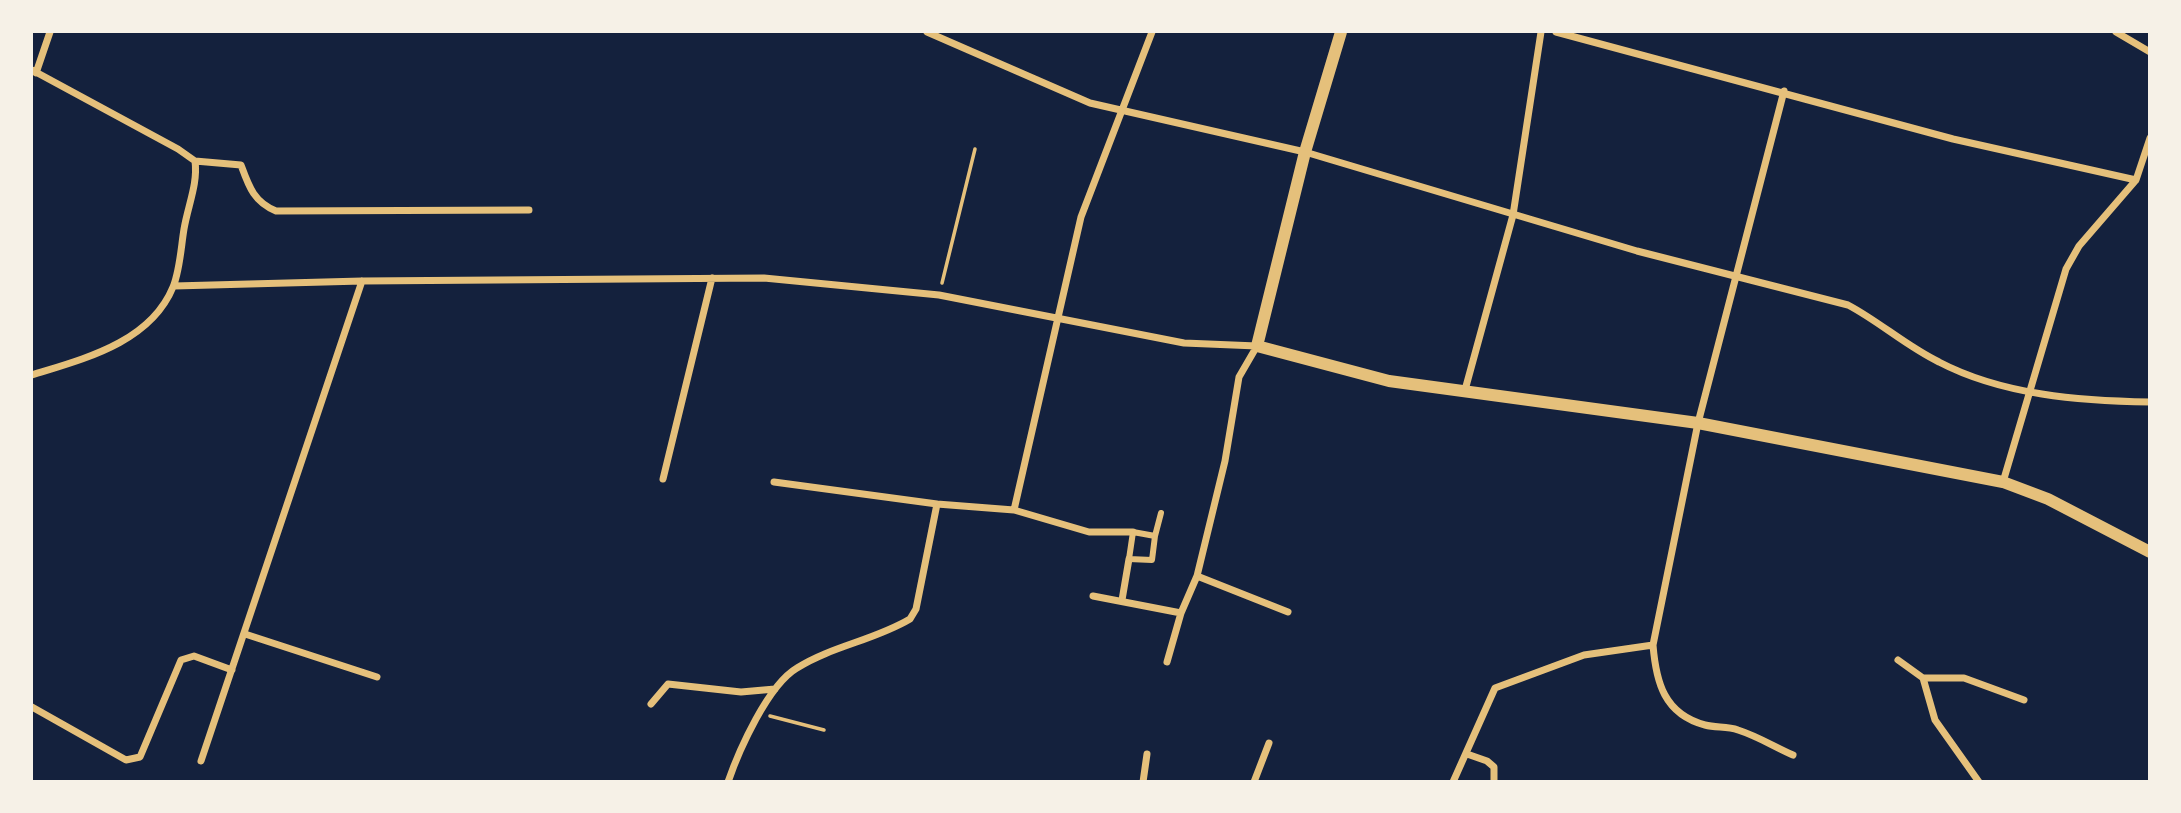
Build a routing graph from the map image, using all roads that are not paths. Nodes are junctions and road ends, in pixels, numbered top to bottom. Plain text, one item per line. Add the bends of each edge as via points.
1 (50, 32) edge
2 (926, 32) edge
3 (1152, 32) edge
4 (1341, 32) edge
5 (1541, 32) edge
6 (1556, 32) edge
7 (2116, 32) edge
8 (2150, 52) edge
9 (34, 71) edge
10 (1784, 91) junction
11 (1121, 111) junction
12 (2150, 138) edge
13 (1305, 152) junction
14 (195, 161) junction
15 (2136, 180) junction
16 (529, 209) dead end
17 (1513, 215) junction
18 (1737, 276) junction
19 (712, 278) junction
20 (362, 281) junction
21 (174, 286) junction
22 (1056, 319) junction
23 (1257, 346) junction
24 (32, 375) edge
25 (1465, 390) junction
26 (2028, 391) junction
27 (2150, 402) edge
28 (1698, 423) junction
29 (663, 479) dead end
30 (775, 482) dead end
31 (2003, 482) junction
32 (937, 504) junction
33 (1014, 510) junction
34 (1161, 513) dead end
35 (1133, 532) junction
36 (1155, 536) junction
37 (2150, 552) edge
38 (1129, 559) junction
39 (1197, 576) junction
40 (1093, 596) dead end
41 (1122, 600) junction
42 (1288, 612) dead end
43 (1181, 613) junction
44 (246, 634) junction
45 (1653, 645) junction
46 (1898, 660) dead end
47 (1167, 663) dead end
48 (232, 670) junction
49 (377, 677) dead end
50 (1923, 678) junction
51 (775, 690) junction
52 (2024, 701) dead end
53 (651, 704) dead end
54 (32, 707) edge
55 (1269, 743) dead end
56 (1147, 754) dead end
57 (1467, 754) junction
58 (1793, 755) dead end
59 (201, 761) dead end
60 (728, 782) edge
61 (1143, 782) edge
62 (1254, 782) edge
63 (1453, 782) edge
64 (1494, 782) edge
65 (1979, 782) edge

1 - 9 street
2 - 11 street via 1070,95
3 - 11 street
4 - 13 street
5 - 17 street
6 - 10 street
7 - 8 street
9 - 14 street
10 - 15 street via 1953,139
10 - 18 street
11 - 13 street
11 - 22 street via 1081,217
12 - 15 street
13 - 17 street
13 - 23 street
14 - 16 street via 241,165 251,192 262,205 276,211
14 - 21 street via 198,178
15 - 26 street via 2079,246 2066,269
17 - 18 street
17 - 25 street
18 - 26 street via 1848,305 1941,363
18 - 28 street
19 - 20 street
19 - 22 street via 764,278 939,295
19 - 29 street
20 - 21 street
20 - 44 street
21 - 24 street via 150,320 130,337 91,356
22 - 23 street via 1184,342
22 - 33 street
23 - 25 street via 1389,380
23 - 39 street via 1240,377
25 - 28 street
26 - 27 street via 2091,401
26 - 31 street
28 - 31 street
28 - 45 street
30 - 32 street
31 - 37 street via 2048,499
32 - 33 street
32 - 51 street via 916,609 910,619 794,669
33 - 35 street via 1089,532
34 - 36 street
35 - 36 street
35 - 38 street
36 - 38 street via 1152,560
38 - 41 street
39 - 42 street
39 - 43 street
40 - 41 street
41 - 43 street
43 - 47 street
44 - 48 street
44 - 49 street
45 - 57 street via 1584,655 1494,688
45 - 58 street via 1661,692 1687,718 1744,732
46 - 50 street
48 - 54 street via 194,656 181,660 140,757 134,761
48 - 59 street
50 - 52 street via 1964,678
50 - 65 street via 1935,720
51 - 53 street via 741,692 667,684
51 - 60 street
55 - 62 street
56 - 61 street
57 - 63 street
57 - 64 street via 1494,767

